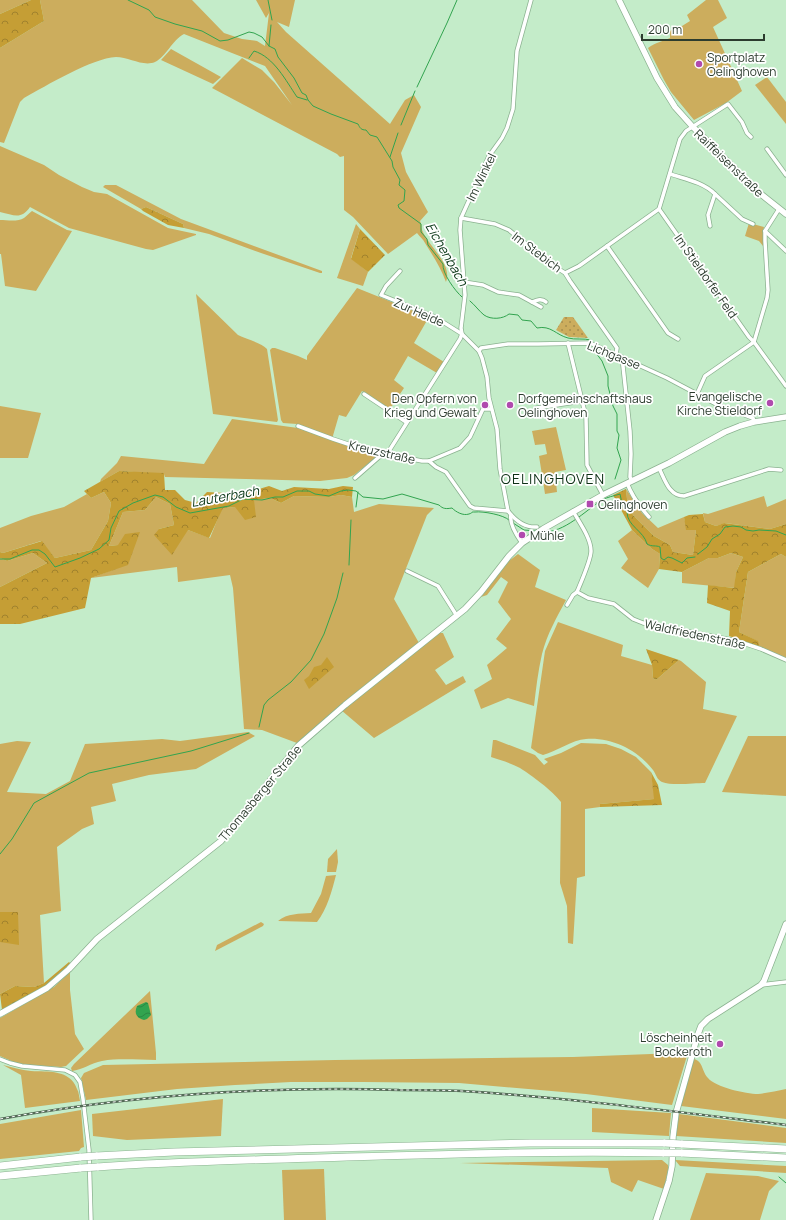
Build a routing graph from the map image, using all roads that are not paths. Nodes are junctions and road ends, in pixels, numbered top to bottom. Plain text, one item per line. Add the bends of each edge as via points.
1 (531, 0) edge
2 (619, 0) edge
3 (692, 126) junction
4 (751, 137) dead end
5 (767, 149) dead end
6 (670, 174) junction
7 (786, 175) edge
8 (715, 194) junction
9 (659, 209) junction
10 (779, 209) junction
11 (786, 214) edge
12 (461, 218) junction
13 (753, 224) dead end
14 (710, 226) dead end
15 (765, 231) junction
16 (607, 246) junction
17 (786, 251) edge
18 (400, 271) dead end
19 (565, 273) junction
20 (464, 282) junction
21 (532, 302) junction
22 (546, 302) dead end
23 (541, 307) dead end
24 (462, 334) junction
25 (678, 339) dead end
26 (754, 342) junction
27 (568, 343) junction
28 (479, 351) junction
29 (616, 354) junction
30 (622, 357) junction
31 (786, 386) edge
32 (364, 394) dead end
33 (697, 394) junction
34 (582, 401) junction
35 (537, 408) dead end
36 (492, 409) junction
37 (786, 416) edge
38 (406, 422) junction
39 (754, 422) junction
40 (298, 426) dead end
41 (387, 454) junction
42 (429, 461) junction
43 (659, 468) junction
44 (781, 470) dead end
45 (354, 478) dead end
46 (629, 482) junction
47 (602, 495) junction
48 (574, 513) junction
49 (510, 515) junction
50 (649, 517) dead end
51 (537, 526) dead end
52 (522, 543) junction
53 (407, 571) dead end
54 (577, 592) junction
55 (567, 605) dead end
56 (457, 616) junction
57 (786, 660) edge
58 (786, 924) edge
59 (786, 982) edge
60 (761, 985) junction
61 (0, 1014) edge
62 (0, 1059) edge
63 (786, 1149) edge
64 (786, 1158) edge
65 (0, 1166) edge
66 (0, 1176) edge
67 (91, 1220) edge
68 (656, 1220) edge

1 - 12 street, Im Winkel via 517,51 513,110 502,138 488,156
2 - 3 main road, Raiffeisenstraße via 658,78 675,107
3 - 4 street via 728,104
3 - 6 street via 682,134
3 - 10 main road, Raiffeisenstraße
5 - 7 street
6 - 8 street via 701,184
6 - 9 street
8 - 13 street via 742,219
8 - 14 street via 708,215
9 - 16 street
9 - 26 street, Im Stieldorfer Feld
10 - 11 main road, Raiffeisenstraße
10 - 15 street
12 - 19 street, Im Stebich via 502,226
12 - 20 street, Im Winkel
15 - 17 street
15 - 26 street via 768,290
16 - 19 street
16 - 25 street via 668,332
18 - 24 street, Zur Heide via 381,295 435,317
19 - 29 street, Im Stebich via 617,348
20 - 21 street via 519,295
20 - 24 street, Im Winkel via 466,295
21 - 22 street
21 - 23 street
24 - 28 street, Zur Heide
24 - 38 street
26 - 31 street, Im Stieldorfer Feld
26 - 33 street via 705,376
27 - 28 street, Lichgasse via 508,344 481,348
27 - 29 street, Lichgasse via 590,343
27 - 34 street
28 - 36 street, Zur Heide via 487,377
29 - 30 street, Lichgasse
30 - 33 street, Lichgasse
30 - 46 street via 632,454
32 - 38 street
33 - 39 street, Lichgasse via 753,418
34 - 35 street
34 - 47 street via 586,417 587,465
36 - 42 street, Kreuzstraße via 483,409 470,437 460,448
36 - 49 street, Zur Heide via 497,429 500,469
37 - 39 main road, Thomasberger Straße
38 - 41 street
39 - 43 main road, Thomasberger Straße via 725,432
40 - 41 street, Kreuzstraße via 352,446
41 - 42 street, Kreuzstraße
41 - 45 street via 379,457
42 - 49 street via 446,472 470,506
43 - 44 street via 670,491 684,496 769,469
43 - 46 main road, Thomasberger Straße
46 - 47 main road, Thomasberger Straße
46 - 50 street via 629,489
47 - 48 main road, Thomasberger Straße
48 - 52 main road, Thomasberger Straße
48 - 54 street via 591,551
49 - 51 street via 525,525
49 - 52 street, Zur Heide via 512,526
52 - 56 main road, Thomasberger Straße
53 - 56 street via 438,586
54 - 55 street
54 - 57 street, Waldfriedenstraße via 588,598 614,604 633,619 643,623 737,641
56 - 61 main road, Thomasberger Straße via 298,746 221,841 97,939 58,980
58 - 60 main road
59 - 60 street
60 - 68 main road via 701,1026 678,1106 674,1124 672,1166
62 - 67 street via 22,1066 66,1070 80,1082 89,1150
63 - 65 highway, bridge via 665,1143 530,1143 96,1156
64 - 66 highway, bridge via 578,1152 421,1155 175,1162

